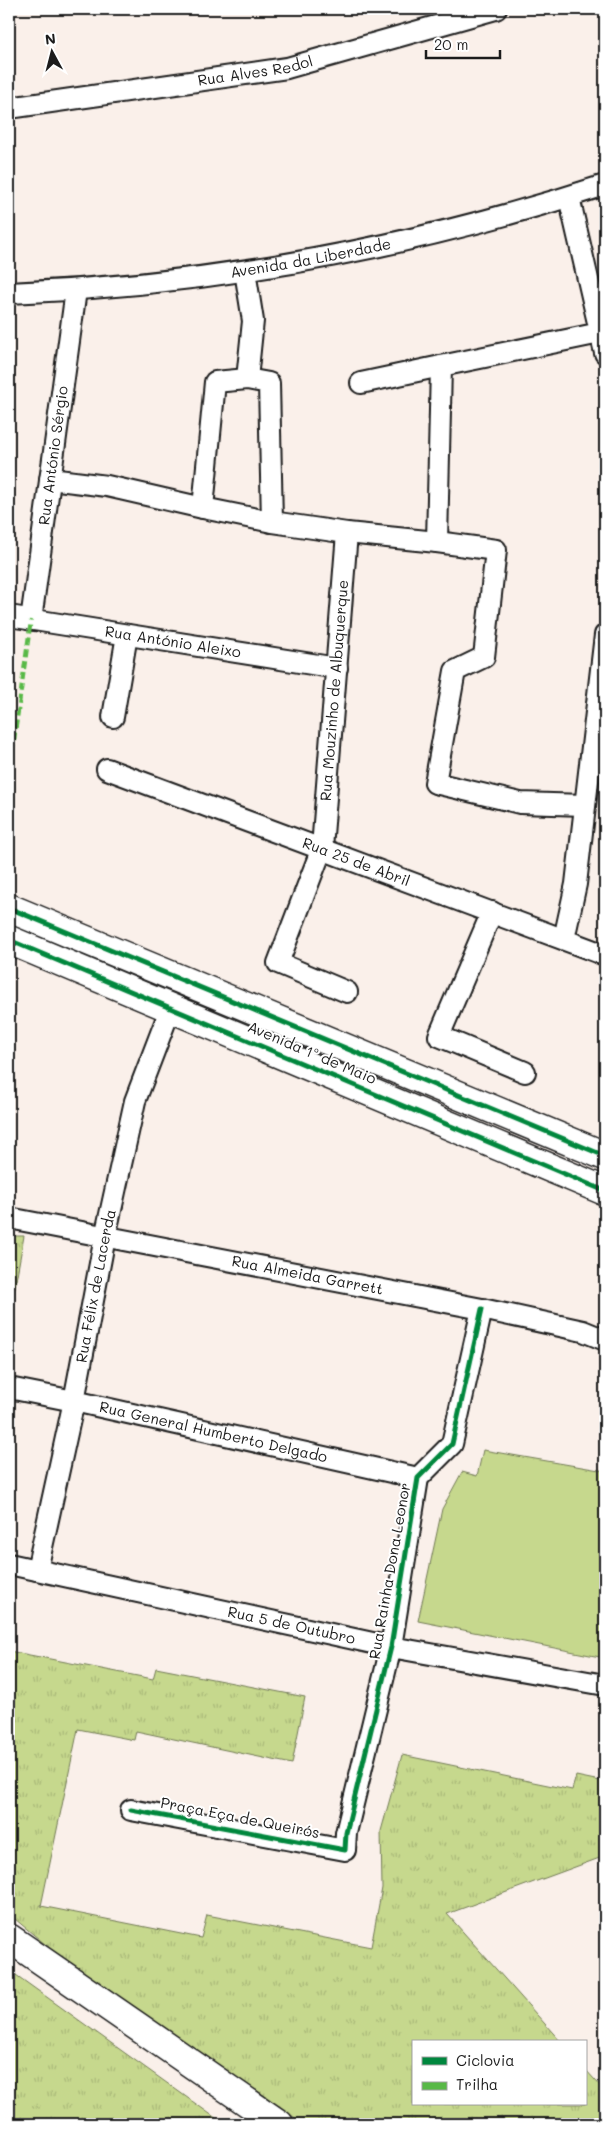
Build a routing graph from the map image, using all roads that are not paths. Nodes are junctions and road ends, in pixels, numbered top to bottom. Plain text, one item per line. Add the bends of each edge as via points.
1 (496, 9) edge
2 (9, 108) edge
3 (605, 185) edge
4 (569, 197) junction
5 (245, 271) junction
6 (76, 290) junction
7 (9, 293) edge
8 (600, 333) junction
9 (605, 354) edge
10 (441, 366) junction
11 (248, 380) junction
12 (361, 383) dead end
13 (50, 479) junction
14 (203, 508) junction
15 (272, 522) junction
16 (347, 533) junction
17 (437, 542) junction
18 (9, 616) edge
19 (31, 620) junction
20 (127, 635) junction
21 (605, 635) edge
22 (337, 668) junction
23 (113, 717) dead end
24 (107, 769) dead end
25 (585, 805) junction
26 (322, 848) junction
27 (9, 908) edge
28 (492, 912) junction
29 (564, 939) junction
30 (9, 940) edge
31 (605, 955) edge
32 (347, 992) dead end
33 (171, 1007) junction
34 (525, 1072) dead end
35 (605, 1156) edge
36 (605, 1191) edge
37 (9, 1218) edge
38 (105, 1237) junction
39 (482, 1309) junction
40 (605, 1340) edge
41 (9, 1388) edge
42 (74, 1401) junction
43 (418, 1478) junction
44 (9, 1564) edge
45 (37, 1570) junction
46 (391, 1647) junction
47 (605, 1685) edge
48 (131, 1810) dead end
49 (345, 1850) joint
50 (9, 1938) edge
51 (279, 2124) edge

1 - 2 street, Rua Alves Redol via 288,68
3 - 4 street, Avenida da Liberdade
4 - 5 street, Avenida da Liberdade via 399,243
4 - 8 street
5 - 6 street, Avenida da Liberdade
5 - 11 street via 253,321
6 - 7 street, Avenida da Liberdade
6 - 13 street, Rua António Sérgio
8 - 9 street
8 - 10 street
10 - 12 street
10 - 17 street
11 - 14 street via 215,382
11 - 15 street via 269,383
13 - 14 street via 107,486
13 - 19 street, Rua António Sérgio
14 - 15 street
15 - 16 street
16 - 17 street
16 - 22 street, Rua Mouzinho de Albuquerque
17 - 25 street via 496,550 484,657 455,671 436,783 520,803
18 - 19 street, Rua António Aleixo
19 - 20 street, Rua António Aleixo
20 - 22 street, Rua António Aleixo
20 - 23 street
21 - 25 street
22 - 26 street, Rua Mouzinho de Albuquerque
24 - 26 street, Rua 25 de Abril
25 - 29 street via 576,884
26 - 28 street, Rua 25 de Abril
26 - 32 street via 278,963
27 - 35 main road, Avenida 1º de Maio
28 - 29 street, Rua 25 de Abril
28 - 34 street via 439,1036
29 - 31 street, Rua 25 de Abril
30 - 33 main road, Avenida 1º de Maio
33 - 36 main road, Avenida 1º de Maio
33 - 38 street, Rua Félix de Lacerda via 135,1101
37 - 38 street, Rua Almeida Garrett
38 - 39 street, Rua Almeida Garrett
38 - 42 street, Rua Félix de Lacerda
39 - 40 street, Rua Almeida Garrett via 583,1331
39 - 43 street, Rua Rainha Dona Leonor via 452,1444
41 - 42 street, Rua General Humberto Delgado
42 - 43 street, Rua General Humberto Delgado
42 - 45 street, Rua Félix de Lacerda
43 - 46 street, Rua Rainha Dona Leonor
44 - 45 street, Rua 5 de Outubro
45 - 46 street, Rua 5 de Outubro
46 - 47 street, Rua 5 de Outubro
46 - 49 street, Rua Rainha Dona Leonor via 346,1833
48 - 49 street, Praça Eça de Queirós
50 - 51 main road

